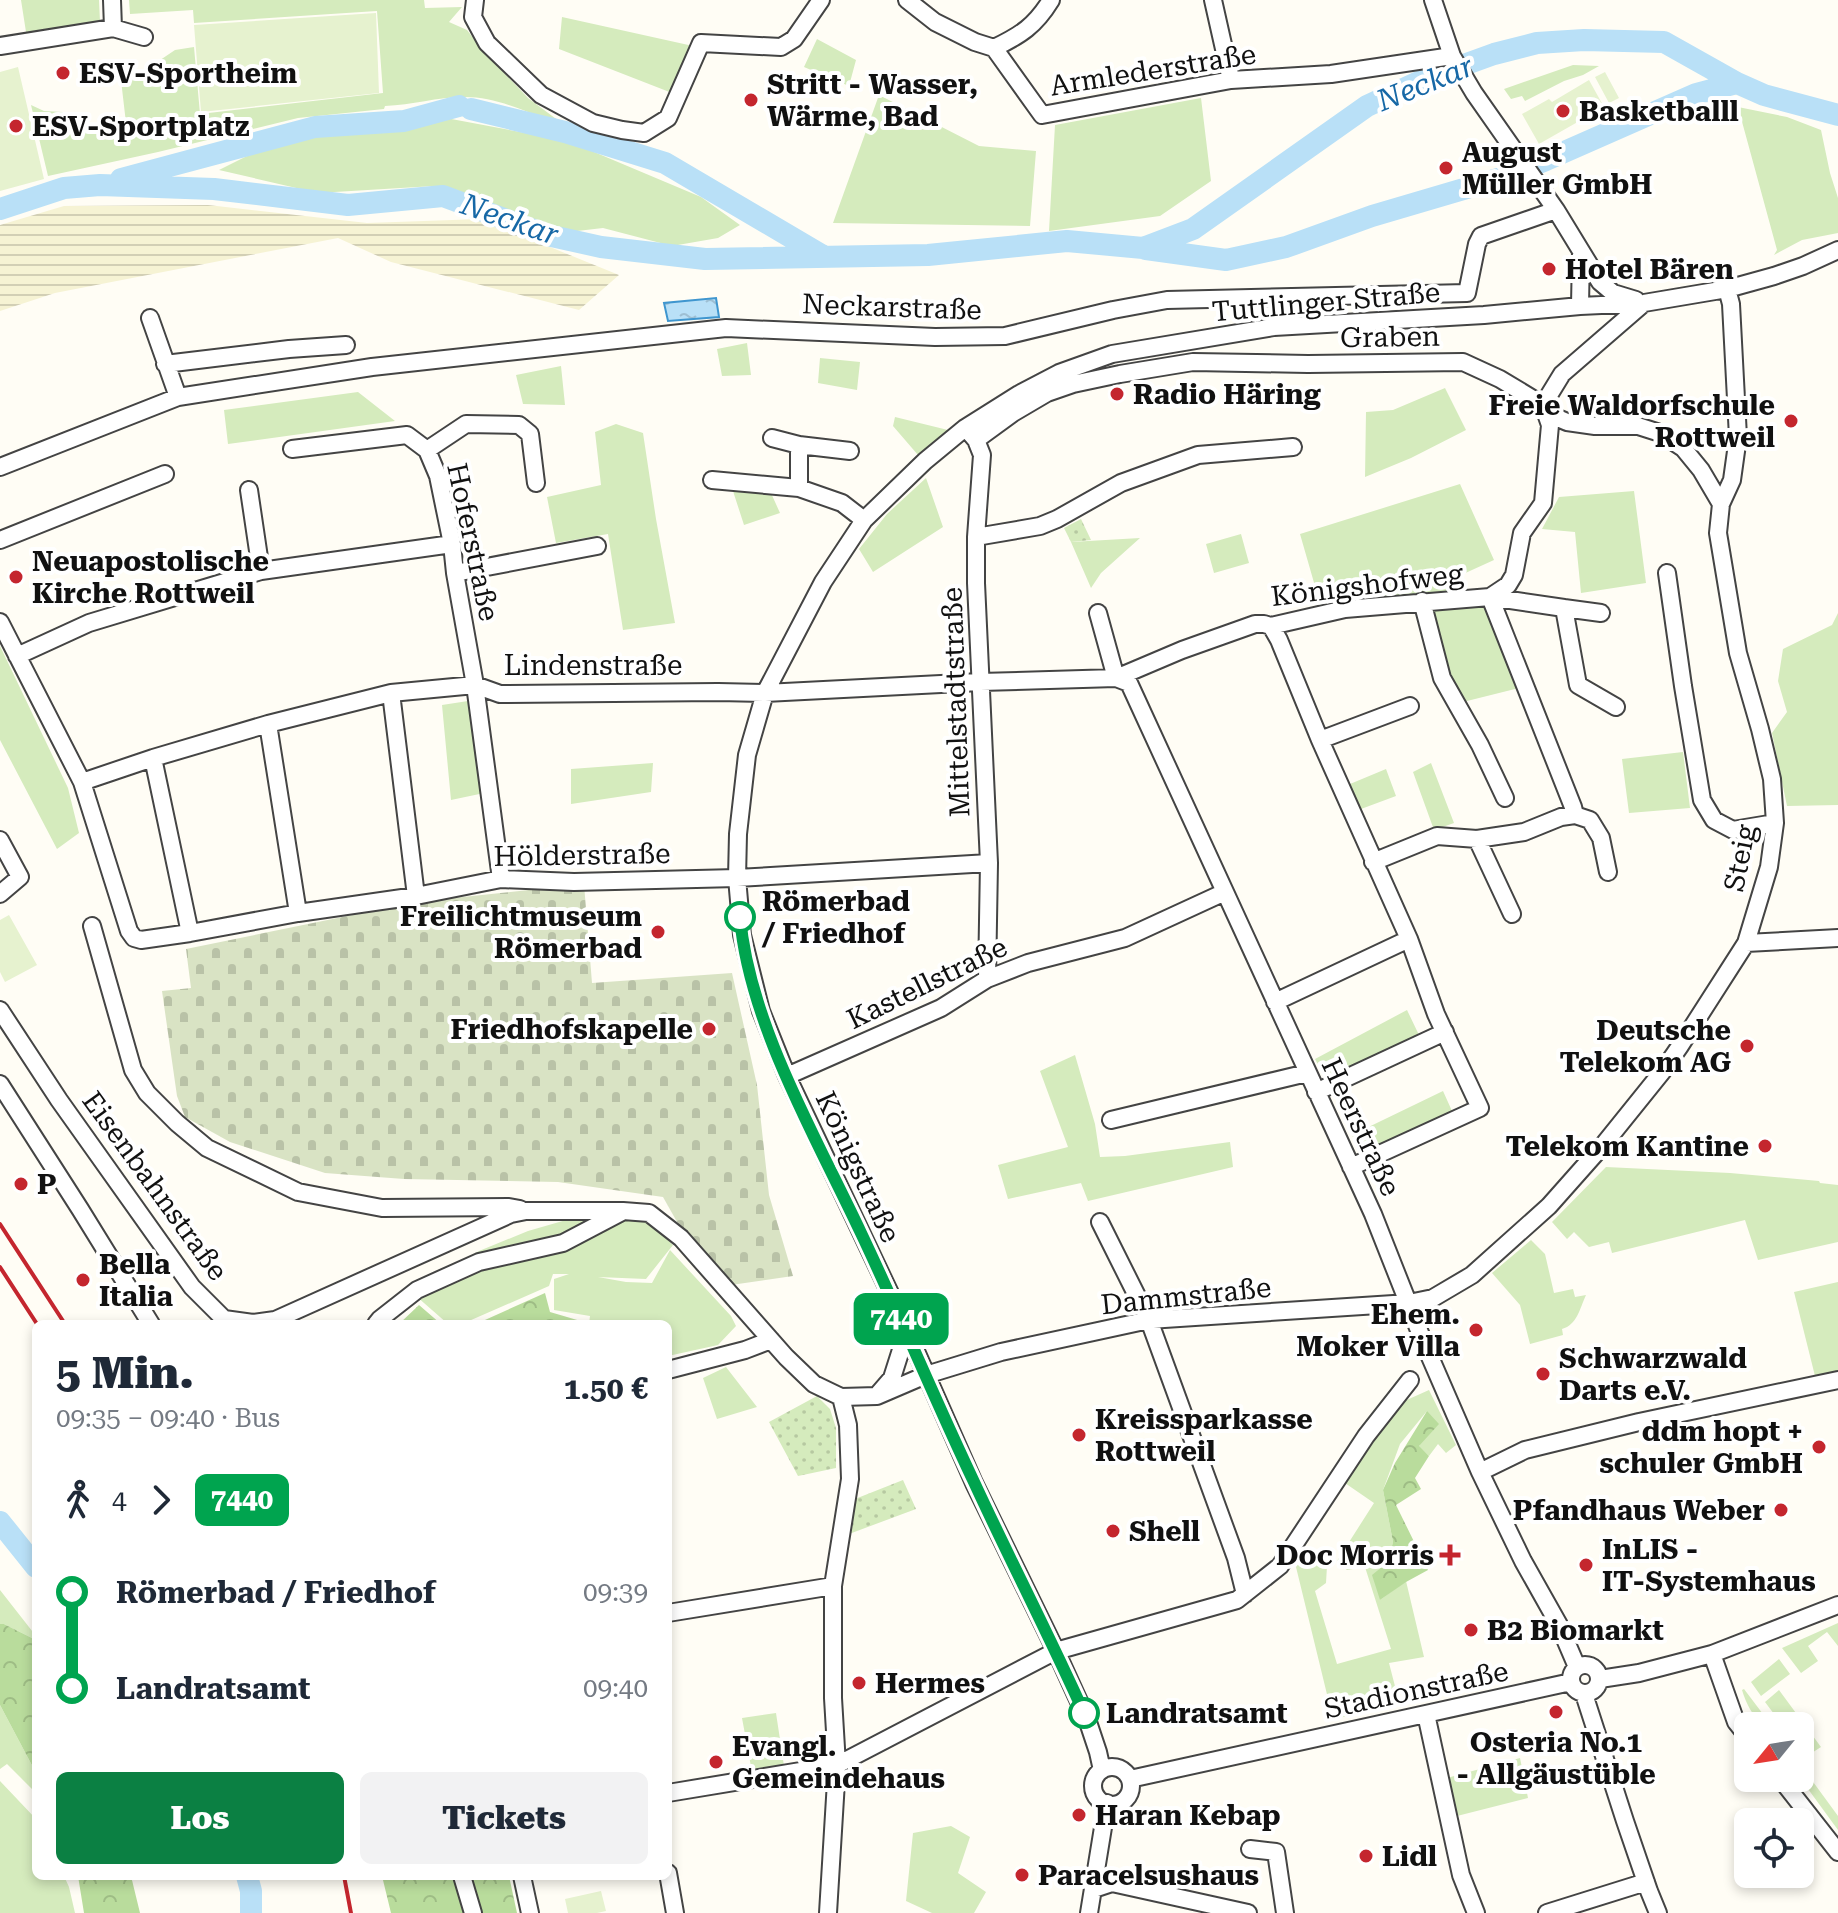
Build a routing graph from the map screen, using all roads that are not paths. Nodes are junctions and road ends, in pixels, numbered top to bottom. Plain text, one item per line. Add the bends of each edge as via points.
1 (112, 0) edge
2 (821, 0) edge
3 (907, 0) edge
4 (1051, 0) edge
5 (1213, 0) edge
6 (1433, 0) edge
7 (474, 8) edge
8 (113, 28) junction
9 (144, 37) dead end
10 (0, 46) edge
11 (994, 48) junction
12 (1452, 56) junction
13 (1231, 80) junction
14 (1556, 210) junction
15 (1581, 250) junction
16 (1838, 250) edge
17 (1727, 289) junction
18 (1644, 303) junction
19 (1580, 306) junction
20 (150, 318) dead end
21 (346, 345) dead end
22 (165, 364) junction
23 (178, 397) junction
24 (1543, 405) junction
25 (971, 434) junction
26 (772, 438) dead end
27 (799, 445) junction
28 (1293, 447) dead end
29 (292, 449) dead end
30 (427, 450) junction
31 (850, 451) dead end
32 (0, 467) edge
33 (165, 474) dead end
34 (712, 480) dead end
35 (536, 483) dead end
36 (799, 488) junction
37 (249, 490) dead end
38 (1721, 504) junction
39 (864, 520) junction
40 (976, 537) junction
41 (0, 540) edge
42 (452, 544) junction
43 (597, 546) dead end
44 (261, 571) junction
45 (455, 573) junction
46 (1667, 573) dead end
47 (1490, 597) junction
48 (1422, 601) junction
49 (1564, 608) junction
50 (1098, 613) dead end
51 (1601, 613) dead end
52 (0, 622) edge
53 (1271, 626) junction
54 (17, 656) junction
55 (1116, 678) junction
56 (980, 682) junction
57 (475, 685) junction
58 (391, 693) junction
59 (765, 693) junction
60 (1410, 706) dead end
61 (1616, 707) dead end
62 (268, 724) junction
63 (1320, 740) junction
64 (153, 758) junction
65 (82, 782) junction
66 (1505, 798) dead end
67 (1575, 815) junction
68 (1775, 823) junction
69 (1477, 839) junction
70 (0, 840) edge
71 (1373, 862) junction
72 (989, 863) junction
73 (1608, 872) dead end
74 (737, 878) junction
75 (501, 879) junction
76 (1225, 892) junction
77 (0, 894) edge
78 (416, 896) junction
79 (298, 913) junction
80 (1512, 914) dead end
81 (92, 926) dead end
82 (190, 933) junction
83 (1838, 938) edge
84 (1409, 939) junction
85 (1746, 943) junction
86 (987, 979) junction
87 (1275, 1002) junction
88 (0, 1010) edge
89 (1445, 1032) junction
90 (1307, 1073) junction
91 (787, 1076) junction
92 (0, 1084) edge
93 (1316, 1092) junction
94 (1111, 1120) dead end
95 (1351, 1167) junction
96 (526, 1211) junction
97 (623, 1211) junction
98 (1100, 1222) dead end
99 (1409, 1303) junction
100 (149, 1320) edge
101 (231, 1320) edge
102 (275, 1320) edge
103 (379, 1320) edge
104 (1149, 1320) junction
105 (906, 1334) junction
106 (771, 1340) junction
107 (672, 1369) edge
108 (926, 1375) junction
109 (1410, 1380) dead end
110 (1838, 1380) edge
111 (877, 1396) junction
112 (841, 1397) junction
113 (1480, 1472) junction
114 (833, 1586) junction
115 (1245, 1594) junction
116 (1838, 1605) edge
117 (672, 1612) edge
118 (1056, 1651) junction
119 (1712, 1654) junction
120 (1600, 1679) junction
121 (1577, 1681) junction
122 (1426, 1714) junction
123 (1734, 1716) edge
124 (837, 1765) junction
125 (1102, 1770) junction
126 (1130, 1779) junction
127 (672, 1792) edge
128 (1791, 1792) edge
129 (1107, 1803) junction
130 (1250, 1849) dead end
131 (1838, 1852) edge
132 (463, 1880) edge
133 (523, 1880) edge
134 (669, 1880) edge
135 (1646, 1882) junction
136 (1094, 1889) junction
137 (473, 1913) edge
138 (530, 1913) edge
139 (675, 1913) edge
140 (828, 1913) edge
141 (1089, 1913) edge
142 (1248, 1913) edge
143 (1285, 1913) edge
144 (1476, 1913) edge
145 (1547, 1913) edge
146 (1658, 1913) edge

1 - 8 street
2 - 7 street via 794,39 781,47 701,43 668,118 644,133 593,123 541,95 487,43
3 - 11 street via 935,22
4 - 11 street via 1022,33
5 - 13 street
6 - 12 street
8 - 9 street
8 - 10 street
11 - 13 street, Armlederstraße via 1042,115
12 - 13 street, Armlederstraße via 1331,74
12 - 14 street
14 - 15 street
14 - 23 street, Neckarstraße via 1481,236 1467,293 1167,300 1005,336 726,328 372,367
15 - 18 street via 1613,293
15 - 19 street
16 - 17 street, Tuttlinger Straße
17 - 18 street, Tuttlinger Straße
17 - 38 street, Steig via 1738,437 1732,480
18 - 19 street, Tuttlinger Straße
18 - 24 street via 1562,374
19 - 25 street, Tuttlinger Straße via 1274,327 1112,354 1059,373 1010,400
20 - 22 street
21 - 22 street via 288,343
22 - 23 street
23 - 32 street, Neckarstraße
24 - 25 street, Graben via 1463,362 1193,362 1073,384
24 - 38 street, Graben via 1567,422 1638,426 1660,433 1683,448
24 - 47 street, Königshofweg via 1550,425 1543,503 1522,533 1514,575
25 - 39 street, Tuttlinger Straße via 917,468
25 - 40 street, Mittelstadtstraße via 982,455
26 - 27 street
27 - 31 street
27 - 36 street
28 - 40 street via 1198,455 1121,483 1040,526
29 - 30 street, Hoferstraße via 407,435
30 - 35 street via 466,424 519,425 530,434
30 - 42 street, Hoferstraße
33 - 41 street
34 - 36 street
36 - 39 street via 842,503
37 - 44 street
38 - 68 street, Steig via 1718,533 1738,653 1772,779
39 - 59 street, Tuttlinger Straße via 823,582
40 - 56 street, Mittelstadtstraße
42 - 44 street
42 - 45 street, Hoferstraße
43 - 45 street
44 - 54 street via 89,623
45 - 57 street, Hoferstraße
46 - 68 street via 1702,800 1714,820 1733,830
47 - 48 street, Königshofweg
47 - 49 street, Königshofweg
47 - 67 street, Königshofweg
48 - 53 street, Königshofweg via 1345,609
48 - 66 street via 1442,678
49 - 51 street, Königshofweg
49 - 61 street via 1578,685
50 - 55 street, Heerstraße
52 - 54 street
53 - 55 street, Königshofweg via 1255,624
53 - 63 street
54 - 65 street
55 - 56 street, Lindenstraße
55 - 76 street, Heerstraße via 1129,683
56 - 59 street, Lindenstraße
56 - 72 street, Mittelstadtstraße
57 - 58 street, Lindenstraße
57 - 59 street, Lindenstraße via 500,694
57 - 75 street, Hoferstraße
58 - 62 street, Lindenstraße
58 - 78 street
59 - 74 street, Königstraße via 747,755
60 - 63 street
62 - 64 street, Lindenstraße
62 - 79 street
63 - 71 street
64 - 65 street, Lindenstraße
64 - 82 street
65 - 82 street, Hölderstraße via 134,938
67 - 69 street via 1524,832
67 - 73 street via 1590,820 1601,838
68 - 85 street, Steig via 1769,867
69 - 71 street via 1437,836
69 - 80 street
70 - 77 street via 20,877
71 - 84 street
72 - 74 street, Hölderstraße
72 - 86 street, Mittelstadtstraße
74 - 75 street, Hölderstraße
74 - 91 street, Königstraße via 749,969
75 - 78 street, Hölderstraße
76 - 86 street, Kastellstraße via 1125,938
76 - 87 street, Heerstraße
78 - 79 street, Hölderstraße
79 - 82 street, Hölderstraße
81 - 96 street, Eisenbahnstraße via 133,1070 147,1093 207,1148 298,1192 382,1208
83 - 85 street
84 - 87 street
84 - 89 street
85 - 99 street, Steig via 1662,1072 1549,1206 1472,1275 1433,1298
86 - 91 street, Kastellstraße via 941,1008
87 - 90 street, Heerstraße
88 - 101 street, Eisenbahnstraße via 192,1287
89 - 93 street
89 - 95 street via 1480,1108
90 - 93 street, Heerstraße
90 - 94 street
91 - 105 street, Königstraße
92 - 100 street
93 - 95 street, Heerstraße
95 - 99 street, Heerstraße
96 - 97 street, Eisenbahnstraße
96 - 102 street, Eisenbahnstraße
97 - 103 street via 563,1243 479,1262 417,1290
97 - 106 street, Eisenbahnstraße via 649,1213 681,1238
98 - 104 street
99 - 104 street, Dammstraße
99 - 113 street, Heerstraße
104 - 108 street, Dammstraße via 1001,1352
104 - 115 street
105 - 108 street, Königstraße
105 - 111 street via 892,1378
106 - 107 street
106 - 112 street, Eisenbahnstraße via 814,1384
108 - 111 street
108 - 118 street, Königstraße
109 - 115 street via 1280,1566
110 - 113 street via 1525,1450
111 - 112 street
112 - 114 street via 850,1479
113 - 121 street, Heerstraße via 1559,1625
114 - 117 street
114 - 124 street
115 - 118 street
116 - 119 street
118 - 124 street
118 - 125 street, Königstraße via 1087,1719
119 - 120 street
119 - 123 street
120 - 121 street via 1590,1666
120 - 121 street via 1589,1694
121 - 122 street, Stadionstraße
121 - 135 street, Heerstraße
122 - 126 street, Stadionstraße
122 - 144 street via 1461,1875
124 - 127 street
124 - 140 street
125 - 126 street via 1118,1768
125 - 129 street, Königstraße via 1094,1791
126 - 129 street via 1124,1801
128 - 131 street
129 - 136 street, Königstraße
130 - 143 street via 1276,1852
132 - 137 street
133 - 138 street
134 - 139 street
135 - 145 street
135 - 146 street, Heerstraße
136 - 141 street, Königstraße
136 - 142 street via 1112,1883

